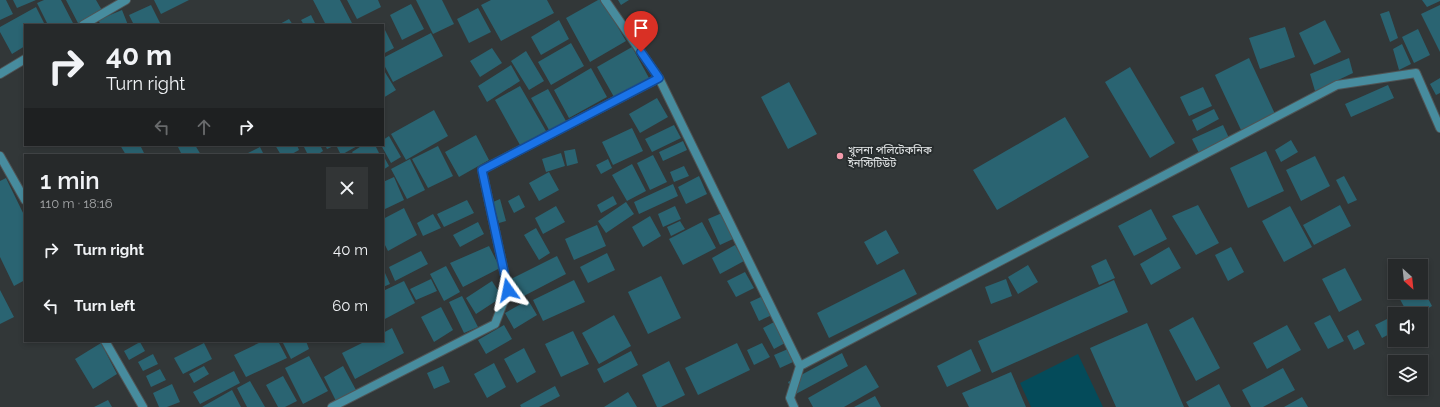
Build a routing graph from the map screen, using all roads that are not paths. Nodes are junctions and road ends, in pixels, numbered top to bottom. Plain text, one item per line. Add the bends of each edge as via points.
1 (126, 0) edge
2 (605, 0) edge
3 (85, 24) edge
4 (24, 60) edge
5 (0, 74) edge
6 (659, 78) junction
7 (1440, 128) edge
8 (0, 156) edge
9 (24, 198) edge
10 (106, 342) edge
11 (800, 366) junction
12 (143, 407) edge
13 (332, 407) edge
14 (794, 407) edge

1 - 3 street
2 - 6 street
4 - 5 street
6 - 11 street
6 - 13 street via 482,170 508,290 494,324
7 - 11 street via 1416,73 1337,85
8 - 9 street
10 - 12 street
11 - 14 street via 790,398

